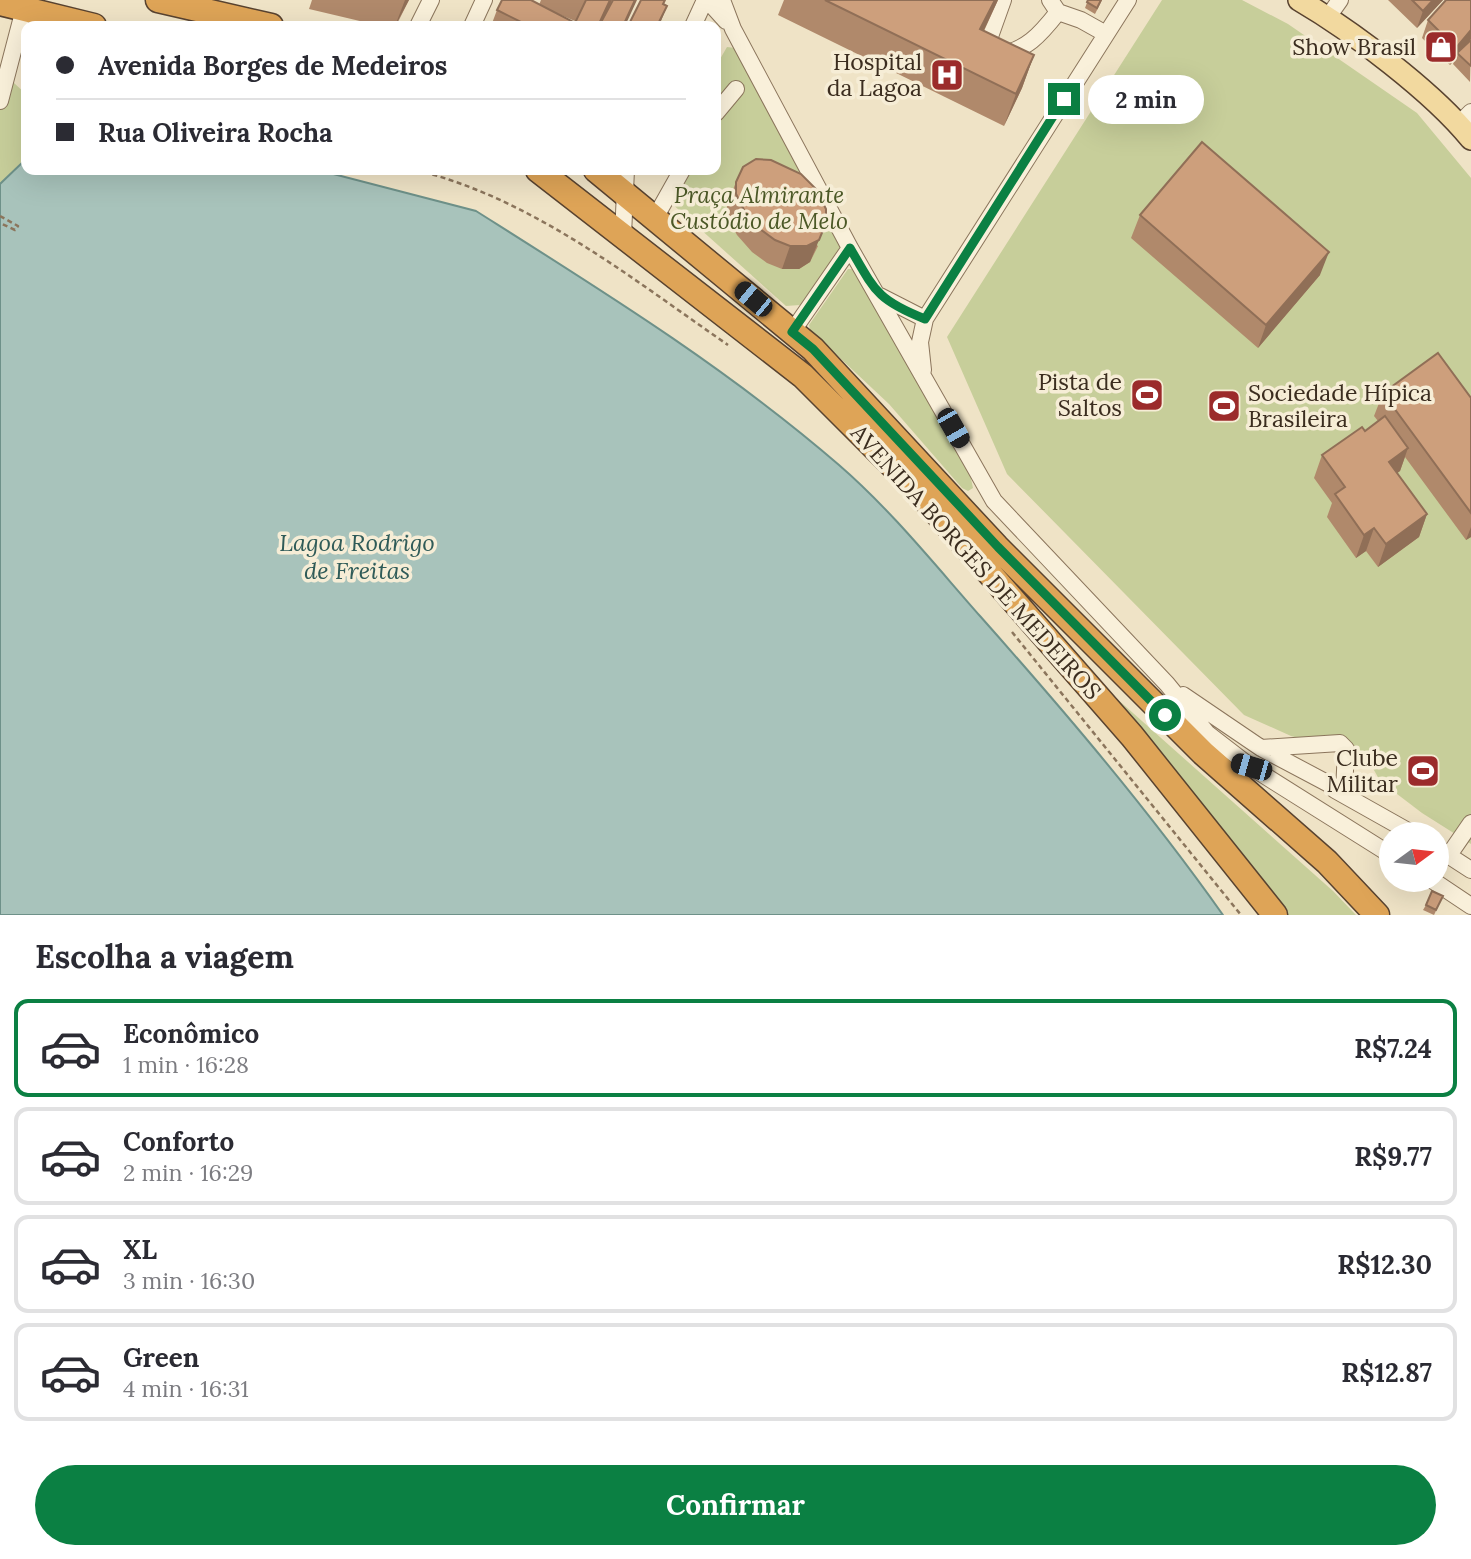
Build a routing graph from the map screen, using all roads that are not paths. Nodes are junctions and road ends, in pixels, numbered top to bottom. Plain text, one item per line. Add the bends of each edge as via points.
1 (158, 0) edge
2 (431, 0) edge
3 (484, 0) edge
4 (706, 0) edge
5 (722, 0) edge
6 (1003, 0) edge
7 (1128, 0) edge
8 (1299, 0) edge
9 (1054, 6) edge
10 (220, 7) edge
11 (1334, 8) edge
12 (14, 13) edge
13 (63, 21) edge
14 (258, 21) edge
15 (420, 21) edge
16 (474, 21) edge
17 (696, 21) edge
18 (733, 29) junction
19 (1106, 34) junction
20 (736, 89) dead end
21 (1, 96) edge
22 (721, 107) edge
23 (1467, 125) edge
24 (545, 175) edge
25 (679, 175) edge
26 (625, 180) edge
27 (655, 218) junction
28 (623, 235) junction
29 (850, 248) junction
30 (875, 293) junction
31 (925, 319) junction
32 (792, 332) junction
33 (925, 379) junction
34 (1167, 684) junction
35 (1261, 748) junction
36 (1203, 753) junction
37 (1251, 767) junction
38 (1344, 792) junction
39 (1394, 822) edge
40 (1471, 823) edge
41 (1449, 845) edge
42 (1379, 847) edge
43 (1449, 855) edge
44 (1471, 870) edge
45 (1449, 891) edge
46 (1471, 906) edge
47 (1275, 915) edge
48 (1377, 915) edge

1 - 10 highway
2 - 15 street
3 - 16 street
4 - 17 street
4 - 18 street
5 - 18 street
6 - 9 street via 988,42 997,55 1014,52 1038,38
7 - 19 street
8 - 11 main road
9 - 19 street
10 - 14 highway
11 - 23 main road
12 - 13 highway
12 - 21 street via 13,51
18 - 29 street
19 - 31 street
20 - 22 street
24 - 28 highway, AVENIDA BORGES DE MEDEIROS
25 - 27 street
26 - 27 highway, AVENIDA BORGES DE MEDEIROS
26 - 28 street
27 - 32 highway, AVENIDA BORGES DE MEDEIROS
28 - 47 highway, AVENIDA BORGES DE MEDEIROS via 803,376 915,488 1132,736
29 - 30 street
29 - 32 street
30 - 31 street
30 - 33 street
31 - 33 street via 920,342
32 - 36 highway, AVENIDA BORGES DE MEDEIROS
33 - 34 street via 995,500
34 - 35 street
34 - 37 street via 1207,733
35 - 38 street
35 - 38 street via 1340,743 1346,749
36 - 37 street
36 - 48 highway, AVENIDA BORGES DE MEDEIROS via 1327,862
37 - 38 street
37 - 42 street
38 - 39 street
40 - 41 street
43 - 44 street
45 - 46 street

